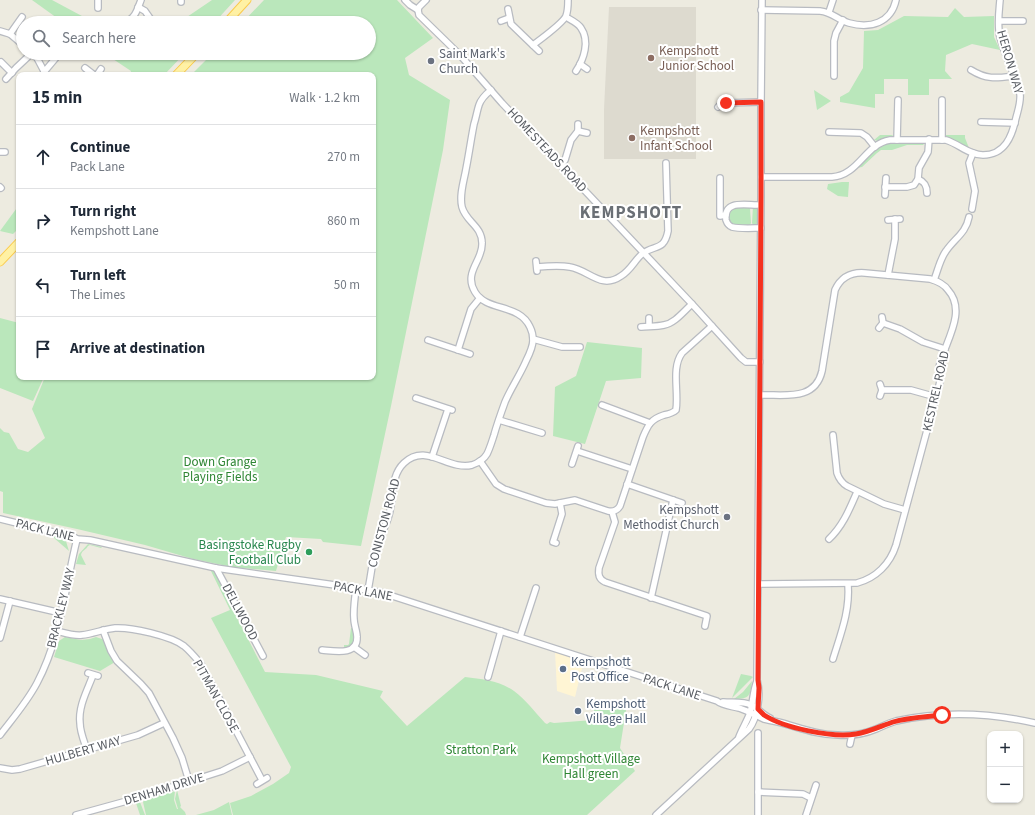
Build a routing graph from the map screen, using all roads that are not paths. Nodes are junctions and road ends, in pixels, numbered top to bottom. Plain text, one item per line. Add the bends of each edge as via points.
1 (98, 0) edge
2 (140, 0) edge
3 (247, 0) edge
4 (405, 0) edge
5 (426, 0) edge
6 (568, 0) edge
7 (762, 0) edge
8 (833, 0) edge
9 (896, 0) edge
10 (1000, 0) edge
11 (138, 7) junction
12 (98, 8) dead end
13 (508, 9) dead end
14 (418, 10) junction
15 (762, 10) junction
16 (829, 12) junction
17 (134, 16) edge
18 (148, 16) edge
19 (232, 16) edge
20 (566, 17) junction
21 (510, 18) junction
22 (502, 20) dead end
23 (843, 20) junction
24 (999, 21) junction
25 (1023, 21) dead end
26 (16, 26) edge
27 (0, 31) edge
28 (10, 34) junction
29 (16, 39) edge
30 (534, 45) junction
31 (539, 51) dead end
32 (25, 60) edge
33 (38, 60) edge
34 (54, 60) edge
35 (190, 60) edge
36 (0, 62) edge
37 (580, 64) junction
38 (85, 68) dead end
39 (101, 69) dead end
40 (587, 69) dead end
41 (576, 70) dead end
42 (44, 72) edge
43 (46, 72) edge
44 (91, 72) edge
45 (98, 72) edge
46 (179, 72) edge
47 (12, 73) junction
48 (834, 76) dead end
49 (1014, 76) junction
50 (970, 78) dead end
51 (6, 79) dead end
52 (491, 90) junction
53 (898, 100) dead end
54 (942, 100) dead end
55 (761, 102) junction
56 (718, 107) dead end
57 (981, 122) dead end
58 (578, 124) dead end
59 (1015, 124) junction
60 (837, 125) dead end
61 (578, 131) junction
62 (829, 132) dead end
63 (837, 132) junction
64 (587, 133) dead end
65 (929, 139) junction
66 (897, 140) junction
67 (942, 140) junction
68 (875, 147) junction
69 (973, 153) junction
70 (666, 163) dead end
71 (562, 165) junction
72 (761, 177) junction
73 (720, 178) dead end
74 (886, 178) dead end
75 (918, 179) junction
76 (885, 187) junction
77 (927, 193) dead end
78 (886, 195) dead end
79 (757, 204) dead end
80 (972, 210) dead end
81 (726, 216) junction
82 (969, 217) dead end
83 (888, 220) dead end
84 (761, 228) junction
85 (16, 245) edge
86 (643, 253) junction
87 (0, 262) edge
88 (537, 266) dead end
89 (888, 275) junction
90 (934, 280) junction
91 (480, 298) junction
92 (692, 304) junction
93 (649, 318) dead end
94 (649, 326) junction
95 (712, 326) junction
96 (641, 327) dead end
97 (879, 328) dead end
98 (533, 339) junction
99 (432, 340) dead end
100 (577, 346) dead end
101 (945, 349) junction
102 (458, 350) junction
103 (470, 354) dead end
104 (760, 362) junction
105 (880, 390) dead end
106 (760, 395) junction
107 (936, 397) junction
108 (416, 398) dead end
109 (602, 406) dead end
110 (499, 420) junction
111 (650, 423) junction
112 (542, 433) dead end
113 (832, 434) dead end
114 (432, 457) junction
115 (480, 461) junction
116 (572, 464) dead end
117 (632, 470) junction
118 (627, 484) junction
119 (857, 492) junction
120 (673, 500) junction
121 (560, 503) junction
122 (682, 503) dead end
123 (905, 510) junction
124 (612, 512) junction
125 (0, 519) edge
126 (833, 538) dead end
127 (77, 539) junction
128 (556, 543) dead end
129 (216, 568) junction
130 (759, 584) junction
131 (848, 584) junction
132 (356, 588) junction
133 (536, 588) dead end
134 (368, 590) junction
135 (651, 598) junction
136 (0, 599) edge
137 (10, 601) junction
138 (61, 613) junction
139 (705, 626) dead end
140 (103, 630) junction
141 (57, 631) junction
142 (501, 631) junction
143 (520, 637) junction
144 (0, 638) edge
145 (354, 647) junction
146 (365, 655) dead end
147 (263, 656) dead end
148 (321, 657) dead end
149 (834, 659) dead end
150 (93, 674) dead end
151 (488, 677) dead end
152 (758, 680) junction
153 (717, 701) junction
154 (751, 705) junction
155 (750, 712) junction
156 (757, 712) junction
157 (164, 723) junction
158 (1035, 723) edge
159 (758, 733) dead end
160 (0, 735) edge
161 (852, 735) junction
162 (739, 737) junction
163 (850, 744) dead end
164 (87, 750) junction
165 (250, 757) junction
166 (0, 768) edge
167 (189, 781) junction
168 (262, 781) dead end
169 (816, 785) dead end
170 (758, 792) junction
171 (811, 798) junction
172 (76, 815) edge
173 (656, 815) edge
174 (758, 815) edge
175 (806, 815) edge

1 - 12 street
2 - 11 street
3 - 19 main road
4 - 14 street, HOMESTEADS ROAD
5 - 14 street
6 - 20 street
7 - 15 street
8 - 16 street
9 - 23 street via 891,14 877,23 848,23
10 - 24 street, HERON WAY
11 - 17 street
11 - 18 street
13 - 21 street
14 - 52 street, HOMESTEADS ROAD via 419,15
15 - 16 street
15 - 55 street
16 - 23 street
20 - 30 street
20 - 37 street via 581,27 583,32 585,45
21 - 22 street
21 - 30 street via 511,24
23 - 48 street via 834,41
24 - 25 street
24 - 49 street, HERON WAY via 1000,36
26 - 28 street
27 - 28 street
28 - 29 street
30 - 31 street
32 - 47 street
33 - 42 street
34 - 43 street
35 - 46 main road
36 - 47 street
37 - 40 street
37 - 41 street
38 - 44 street
39 - 45 street
47 - 51 street
49 - 50 street via 986,77 972,71
49 - 59 street, HERON WAY via 1020,99
52 - 71 street, HOMESTEADS ROAD
52 - 91 street via 482,100 478,111 462,198 462,208 479,230 482,239 481,251 471,276 473,288
53 - 66 street
54 - 67 street
55 - 56 street via 724,103
55 - 72 street
57 - 59 street
58 - 61 street
59 - 69 street, HERON WAY via 1010,139 1000,149 986,155
60 - 63 street
61 - 64 street
61 - 71 street via 571,140
62 - 63 street
63 - 68 street via 861,133
65 - 66 street, HERON WAY
65 - 67 street, HERON WAY
65 - 75 street via 928,152 919,168
66 - 68 street, HERON WAY via 887,140
67 - 69 street, HERON WAY via 952,142
68 - 72 street, HERON WAY via 850,171 839,176
69 - 80 street via 969,163 975,192
70 - 86 street via 666,239 658,247
71 - 86 street, HOMESTEADS ROAD
72 - 84 street
73 - 81 street via 720,216
74 - 76 street
75 - 76 street via 910,187
75 - 77 street via 926,185
76 - 78 street
79 - 81 street via 733,205 728,208
81 - 84 street via 727,223 733,227
82 - 90 street via 964,230 943,256
83 - 89 street via 897,219
84 - 104 street
85 - 87 main road
86 - 88 street via 624,274 611,281 599,280 570,267
86 - 92 street, HOMESTEADS ROAD
89 - 90 street
89 - 106 street via 852,274 845,277 836,287 821,376 812,388 800,394
90 - 101 street, KESTREL ROAD via 948,290 956,306 956,318
91 - 98 street via 522,316 530,326
91 - 102 street via 471,309
92 - 94 street via 671,323
92 - 95 street, HOMESTEADS ROAD
93 - 94 street
94 - 96 street
95 - 104 street, HOMESTEADS ROAD via 743,360
95 - 111 street via 682,353 678,360 675,411
97 - 101 street via 882,320 923,342
98 - 100 street via 562,347
98 - 110 street via 529,356
99 - 102 street
101 - 107 street, KESTREL ROAD via 939,367 940,380
102 - 103 street
104 - 106 street
105 - 107 street via 911,390
106 - 130 street
107 - 123 street, KESTREL ROAD
108 - 114 street via 450,410
109 - 111 street
110 - 112 street
110 - 115 street via 488,452
111 - 117 street
113 - 119 street via 839,478 844,485
114 - 115 street, CONISTON ROAD via 461,466
114 - 134 street, CONISTON ROAD via 414,457 399,469 389,516 376,549
115 - 121 street via 500,488 546,503
116 - 117 street via 577,448
117 - 118 street
118 - 120 street
118 - 124 street via 620,506
119 - 123 street
119 - 126 street
120 - 122 street
120 - 135 street
121 - 124 street via 575,500
121 - 128 street via 562,514 553,542
123 - 131 street, KESTREL ROAD via 895,549 889,561 874,576
124 - 135 street via 615,522 599,568 600,577 605,582
125 - 127 street, PACK LANE
127 - 129 street, PACK LANE
127 - 138 street, BRACKLEY WAY
129 - 132 street, PACK LANE
129 - 147 street, DELLWOOD
130 - 131 street, KESTREL ROAD
130 - 152 street
131 - 149 street via 847,610
132 - 134 street, PACK LANE
132 - 145 street via 354,616 358,639
133 - 143 street
134 - 142 street, PACK LANE
135 - 139 street via 707,616
136 - 137 street
137 - 138 street
137 - 144 street
138 - 141 street, BRACKLEY WAY
140 - 141 street, PITMAN CLOSE via 81,635
140 - 157 street via 117,661 149,693
140 - 165 street, PITMAN CLOSE via 127,628 174,640 183,645 201,664
141 - 160 street, BRACKLEY WAY via 37,683
142 - 143 street, PACK LANE
142 - 151 street
143 - 153 street, PACK LANE
145 - 146 street
145 - 148 street via 340,652 322,648
150 - 164 street via 80,714
152 - 154 street
152 - 156 street
153 - 154 street, PACK LANE
153 - 155 street, PACK LANE
154 - 155 street
154 - 156 street, PACK LANE
155 - 156 street, PACK LANE
155 - 162 street
156 - 161 street, PACK LANE via 779,722 820,733
156 - 162 street via 751,726
157 - 164 street, HULBERT WAY via 138,735
157 - 167 street via 182,758
158 - 161 street, PACK LANE via 994,716 942,715 895,721
159 - 170 street
161 - 163 street
162 - 173 street
164 - 166 street, HULBERT WAY via 20,769
165 - 167 street, DENHAM DRIVE via 222,771
165 - 168 street, PITMAN CLOSE
167 - 172 street, DENHAM DRIVE via 134,800
169 - 171 street
170 - 171 street via 803,794
170 - 174 street
171 - 175 street

